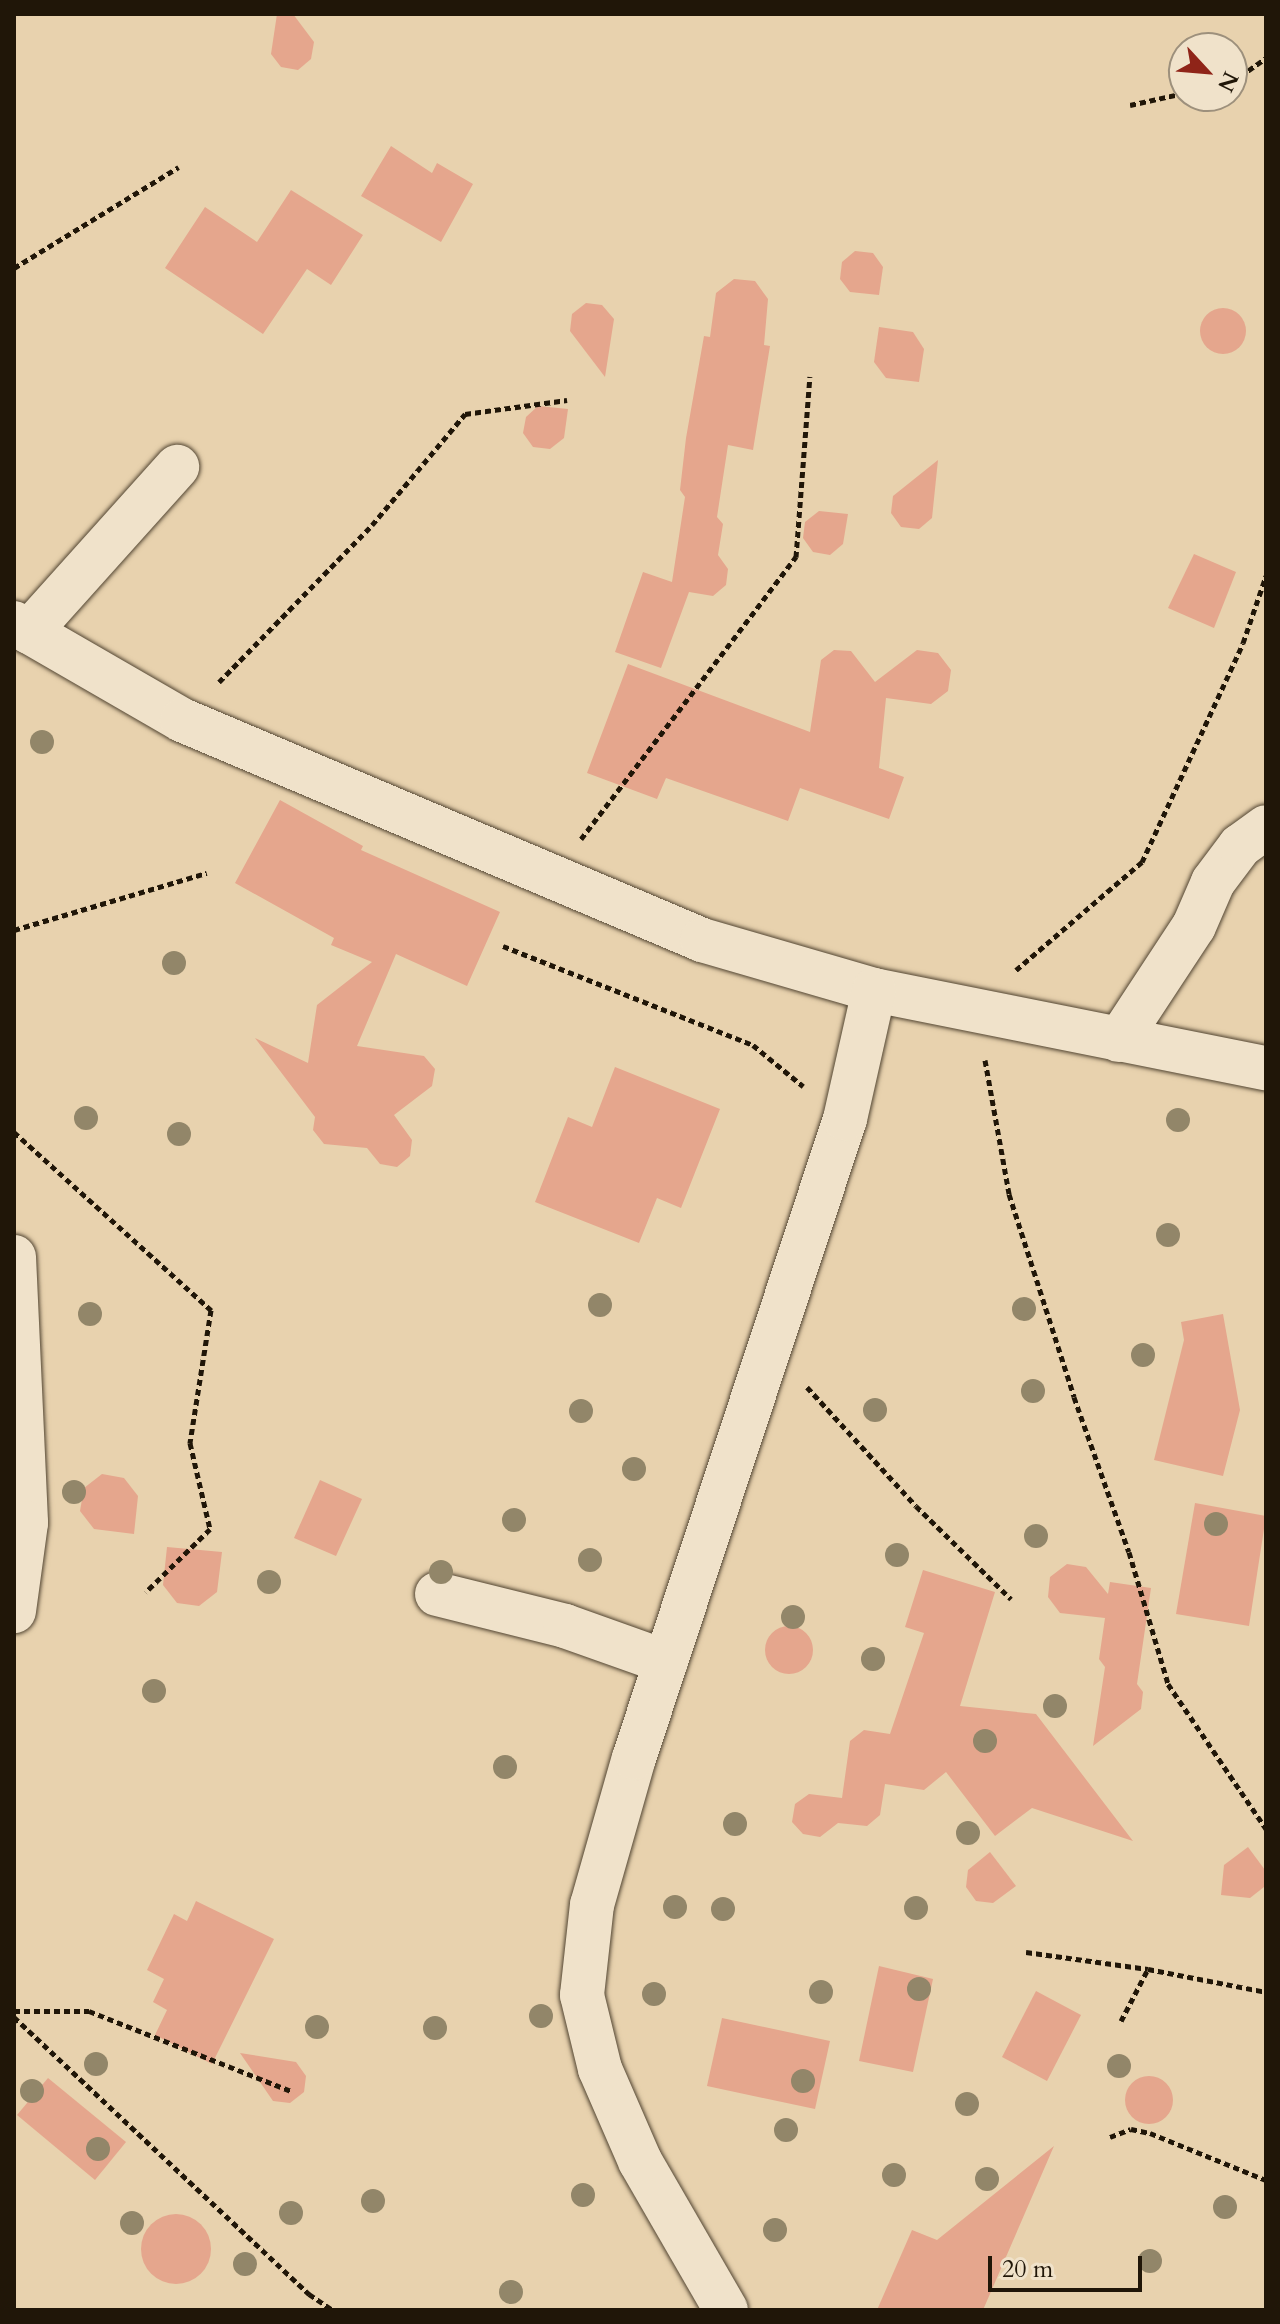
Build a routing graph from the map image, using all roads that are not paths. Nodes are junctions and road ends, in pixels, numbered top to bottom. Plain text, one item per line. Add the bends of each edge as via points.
1 (177, 467) dead end
2 (22, 627) edge
3 (1266, 827) edge
4 (874, 990) junction
5 (1119, 1040) junction
6 (1266, 1068) edge
7 (14, 1257) edge
8 (437, 1594) dead end
9 (14, 1611) edge
10 (666, 1662) junction
11 (726, 2310) edge

1 - 2 street
2 - 4 street via 182,720 551,878 702,940
3 - 5 street via 1240,846 1213,882 1194,926
4 - 5 street
4 - 10 street via 845,1119
5 - 6 street
7 - 9 street via 26,1523
8 - 10 street via 565,1626
10 - 11 street via 592,1905 582,1995 600,2069 640,2161

